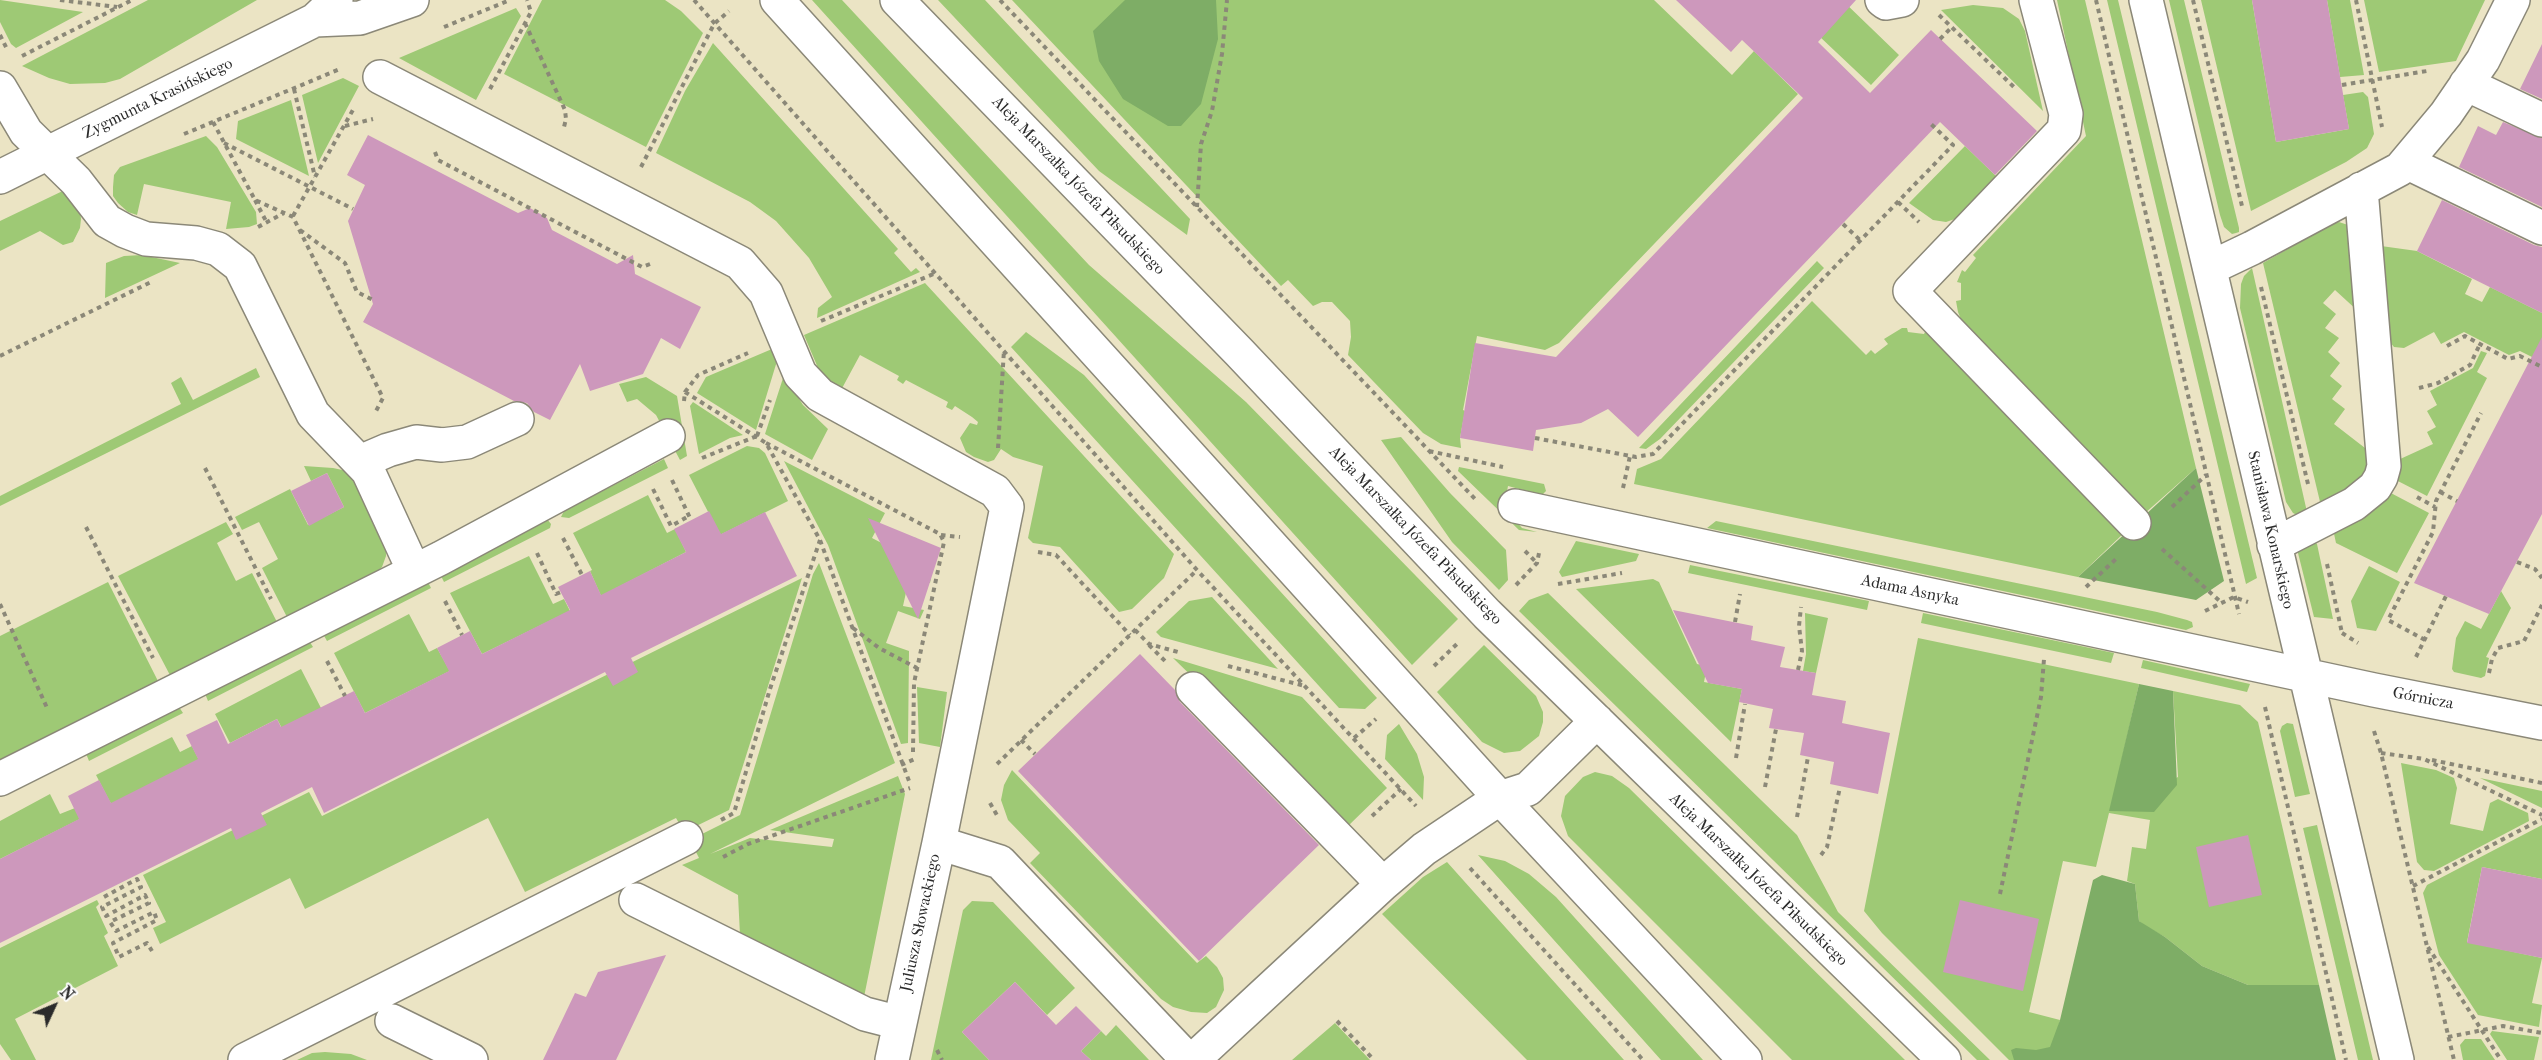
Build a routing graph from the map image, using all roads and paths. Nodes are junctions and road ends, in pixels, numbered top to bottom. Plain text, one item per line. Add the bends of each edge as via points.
1 (60, 0) edge
2 (132, 0) edge
3 (412, 0) edge
4 (527, 0) edge
5 (694, 0) edge
6 (777, 0) edge
7 (897, 0) edge
8 (1000, 0) edge
9 (1227, 0) edge
10 (1882, 0) edge
11 (1902, 0) edge
12 (2036, 0) edge
13 (2096, 0) edge
14 (2146, 0) edge
15 (2193, 0) edge
16 (2356, 0) edge
17 (2513, 0) edge
18 (118, 8) junction
19 (326, 10) edge
20 (729, 11) dead end
21 (1938, 14) dead end
22 (525, 23) junction
23 (714, 24) junction
24 (1952, 27) junction
25 (1940, 39) dead end
26 (345, 68) dead end
27 (2475, 72) junction
28 (7, 74) edge
29 (380, 77) dead end
30 (2373, 81) junction
31 (2342, 85) dead end
32 (294, 89) junction
33 (356, 105) dead end
34 (2542, 120) edge
35 (213, 122) junction
36 (1931, 124) dead end
37 (472, 125) junction
38 (2062, 133) junction
39 (182, 135) dead end
40 (2384, 137) dead end
41 (224, 142) junction
42 (47, 154) junction
43 (2406, 162) junction
44 (549, 163) junction
45 (0, 177) edge
46 (315, 177) junction
47 (310, 188) junction
48 (2361, 189) junction
49 (255, 200) junction
50 (623, 202) junction
51 (1197, 207) junction
52 (353, 210) dead end
53 (293, 217) junction
54 (267, 223) dead end
55 (1843, 224) dead end
56 (2542, 228) edge
57 (299, 230) junction
58 (1861, 241) junction
59 (2252, 248) junction
60 (2210, 268) junction
61 (936, 273) junction
62 (156, 280) dead end
63 (375, 301) dead end
64 (864, 302) dead end
65 (785, 337) junction
66 (2480, 344) junction
67 (2447, 346) dead end
68 (1004, 350) junction
69 (0, 356) edge
70 (2542, 367) edge
71 (686, 392) junction
72 (2379, 399) junction
73 (770, 402) dead end
74 (2481, 413) dead end
75 (517, 419) dead end
76 (676, 423) joint
77 (757, 436) junction
78 (1535, 438) dead end
79 (766, 443) junction
80 (374, 456) junction
81 (1630, 456) junction
82 (205, 468) dead end
83 (669, 474) dead end
84 (2206, 475) junction
85 (651, 484) dead end
86 (983, 485) junction
87 (1622, 492) dead end
88 (2440, 492) junction
89 (2457, 501) dead end
90 (1479, 503) dead end
91 (1515, 506) dead end
92 (2317, 522) junction
93 (86, 527) dead end
94 (2139, 528) junction
95 (940, 534) junction
96 (820, 540) junction
97 (532, 543) dead end
98 (999, 543) junction
99 (2274, 544) junction
100 (1520, 546) dead end
101 (2517, 562) dead end
102 (1197, 570) junction
103 (414, 571) junction
104 (2542, 578) edge
105 (1513, 588) dead end
106 (1741, 588) dead end
107 (561, 592) dead end
108 (2447, 594) dead end
109 (1803, 601) dead end
110 (2222, 603) dead end
111 (0, 604) edge
112 (2542, 604) edge
113 (2239, 614) dead end
114 (1735, 622) dead end
115 (852, 628) junction
116 (2342, 633) dead end
117 (289, 634) junction
118 (1130, 635) junction
119 (1467, 635) dead end
120 (2425, 640) junction
121 (2045, 652) dead end
122 (2492, 658) dead end
123 (2413, 663) dead end
124 (917, 668) junction
125 (1431, 669) dead end
126 (1798, 670) dead end
127 (2304, 675) junction
128 (1193, 689) dead end
129 (171, 693) junction
130 (2263, 699) dead end
131 (1745, 704) dead end
132 (1378, 717) dead end
133 (1597, 721) junction
134 (2542, 723) edge
135 (2373, 727) dead end
136 (1776, 729) dead end
137 (1354, 738) junction
138 (1021, 740) junction
139 (64, 747) junction
140 (2381, 753) junction
141 (1035, 754) dead end
142 (1808, 757) dead end
143 (1736, 758) dead end
144 (913, 759) dead end
145 (2424, 759) junction
146 (1000, 760) dead end
147 (0, 779) edge
148 (2542, 783) edge
149 (912, 787) junction
150 (1765, 787) dead end
151 (1840, 787) dead end
152 (909, 798) dead end
153 (988, 798) dead end
154 (1500, 798) junction
155 (1419, 809) dead end
156 (1797, 817) dead end
157 (2542, 817) edge
158 (1000, 822) dead end
159 (686, 838) joint
160 (939, 843) junction
161 (1821, 855) dead end
162 (717, 859) dead end
163 (1470, 867) dead end
164 (1383, 884) junction
165 (2413, 886) junction
166 (2000, 894) dead end
167 (104, 897) dead end
168 (636, 900) dead end
169 (2426, 944) junction
170 (152, 951) dead end
171 (392, 1021) dead end
172 (1337, 1022) dead end
173 (900, 1023) junction
174 (2482, 1030) junction
175 (2542, 1033) edge
176 (2448, 1037) junction
177 (245, 1060) edge
178 (471, 1060) edge
179 (892, 1060) edge
180 (1188, 1060) edge
181 (1193, 1060) edge
182 (1374, 1060) edge
183 (1643, 1060) edge
184 (1745, 1060) edge
185 (1944, 1060) edge
186 (2346, 1060) edge
187 (2397, 1060) edge
188 (2454, 1060) edge
189 (2501, 1060) edge

1 - 18 path
2 - 18 path
3 - 19 street, Zygmunta Krasińskiego via 360,18
4 - 22 path via 531,12
5 - 23 path
6 - 154 street
7 - 133 street, Aleja Marszałka Józefa Piłsudskiego via 1480,606
8 - 51 path
9 - 51 path via 1214,99 1201,144
10 - 11 street
12 - 38 street via 2066,114
13 - 84 path
14 - 60 street, Stanisława Konarskiego
15 - 59 path
16 - 30 path
17 - 27 street
18 - 28 path
19 - 42 street, Zygmunta Krasińskiego
20 - 23 path
21 - 24 path
22 - 37 path
22 - 44 path via 565,110 561,139
23 - 50 path
23 - 61 path
24 - 25 path
24 - 38 path
26 - 32 path
27 - 30 path
27 - 34 street
27 - 43 street
28 - 42 street via 26,132
29 - 37 street
30 - 31 path
30 - 40 path
32 - 35 path
32 - 46 path
33 - 46 path
35 - 39 path
35 - 41 path
36 - 58 path via 1953,145
37 - 44 street
38 - 94 street via 1910,291
41 - 47 path
41 - 49 path
42 - 45 street, Zygmunta Krasińskiego
42 - 80 street via 76,181 107,221 146,239 196,243 223,252 240,266 312,414
43 - 48 street
43 - 56 street
44 - 50 street
46 - 47 path
47 - 52 path
47 - 53 path
48 - 59 street
48 - 72 street
49 - 53 path
49 - 54 path
50 - 65 street via 740,263 766,293
51 - 90 path
53 - 57 path
55 - 58 path
57 - 63 path via 345,263 357,292
57 - 80 path via 383,398 372,418
58 - 81 path via 1653,454
59 - 60 street
59 - 92 path
60 - 99 street, Stanisława Konarskiego
61 - 64 path
61 - 68 path
62 - 69 path
65 - 71 path via 698,375
65 - 86 street via 800,374 819,396
66 - 67 path via 2465,336
66 - 70 path via 2508,359 2520,356
66 - 72 path via 2470,365 2438,383
68 - 86 path via 997,458
68 - 102 path
71 - 76 path
71 - 77 path
72 - 92 street via 2384,466 2381,477 2354,504
73 - 77 path
74 - 88 path
75 - 80 street via 466,442 416,442
76 - 103 street
77 - 79 path
78 - 81 path
79 - 95 path
79 - 96 path
80 - 103 street via 368,471
81 - 87 path
82 - 117 path
83 - 85 path via 690,518 671,526
84 - 94 path
84 - 113 path
86 - 98 street, Juliusza Słowackiego via 995,491 1006,507
88 - 89 path
88 - 120 path via 2433,532 2388,621
91 - 127 street, Adama Asnyka
92 - 99 street
92 - 116 path
93 - 129 path
94 - 110 path
95 - 98 path
95 - 124 path via 944,542
96 - 115 path
96 - 159 path via 734,813
97 - 107 path via 556,594
98 - 118 path via 1056,555
98 - 160 street, Juliusza Słowackiego
99 - 127 street, Stanisława Konarskiego
100 - 105 path via 1537,564
101 - 104 path
102 - 118 path
102 - 137 path
103 - 117 street
106 - 114 path
108 - 120 path
109 - 126 path
111 - 139 path
112 - 122 path via 2524,641 2498,648
115 - 124 path
115 - 149 path
117 - 129 street
118 - 138 path
119 - 125 path
120 - 123 path
121 - 166 path via 2041,697
124 - 144 path
127 - 134 street, Górnicza
127 - 187 street, Stanisława Konarskiego
128 - 164 street
129 - 139 street
130 - 186 path
131 - 143 path
132 - 137 path
133 - 154 street via 1528,789
133 - 185 street, Aleja Marszałka Józefa Piłsudskiego
135 - 140 path
136 - 150 path
137 - 155 path
138 - 141 path
138 - 146 path
139 - 147 street
140 - 145 path
140 - 165 path
142 - 156 path
145 - 148 path
145 - 157 path
149 - 152 path
149 - 162 path via 748,844
151 - 161 path via 1827,847
153 - 158 path
154 - 164 street via 1442,836
154 - 184 street
157 - 165 path
159 - 177 street
160 - 173 street, Juliusza Słowackiego
160 - 180 street via 1000,862
163 - 183 path
164 - 181 street
165 - 169 path
167 - 170 path via 137,879 141,887 102,908 106,916 145,895 149,903 110,922 116,931 154,912 157,920 113,944 119,957 147,943
168 - 173 street via 866,1014
169 - 174 path
169 - 176 path
171 - 178 street
172 - 182 path
173 - 179 street, Juliusza Słowackiego
174 - 175 path via 2503,1026
174 - 176 path
174 - 189 path
176 - 188 path

